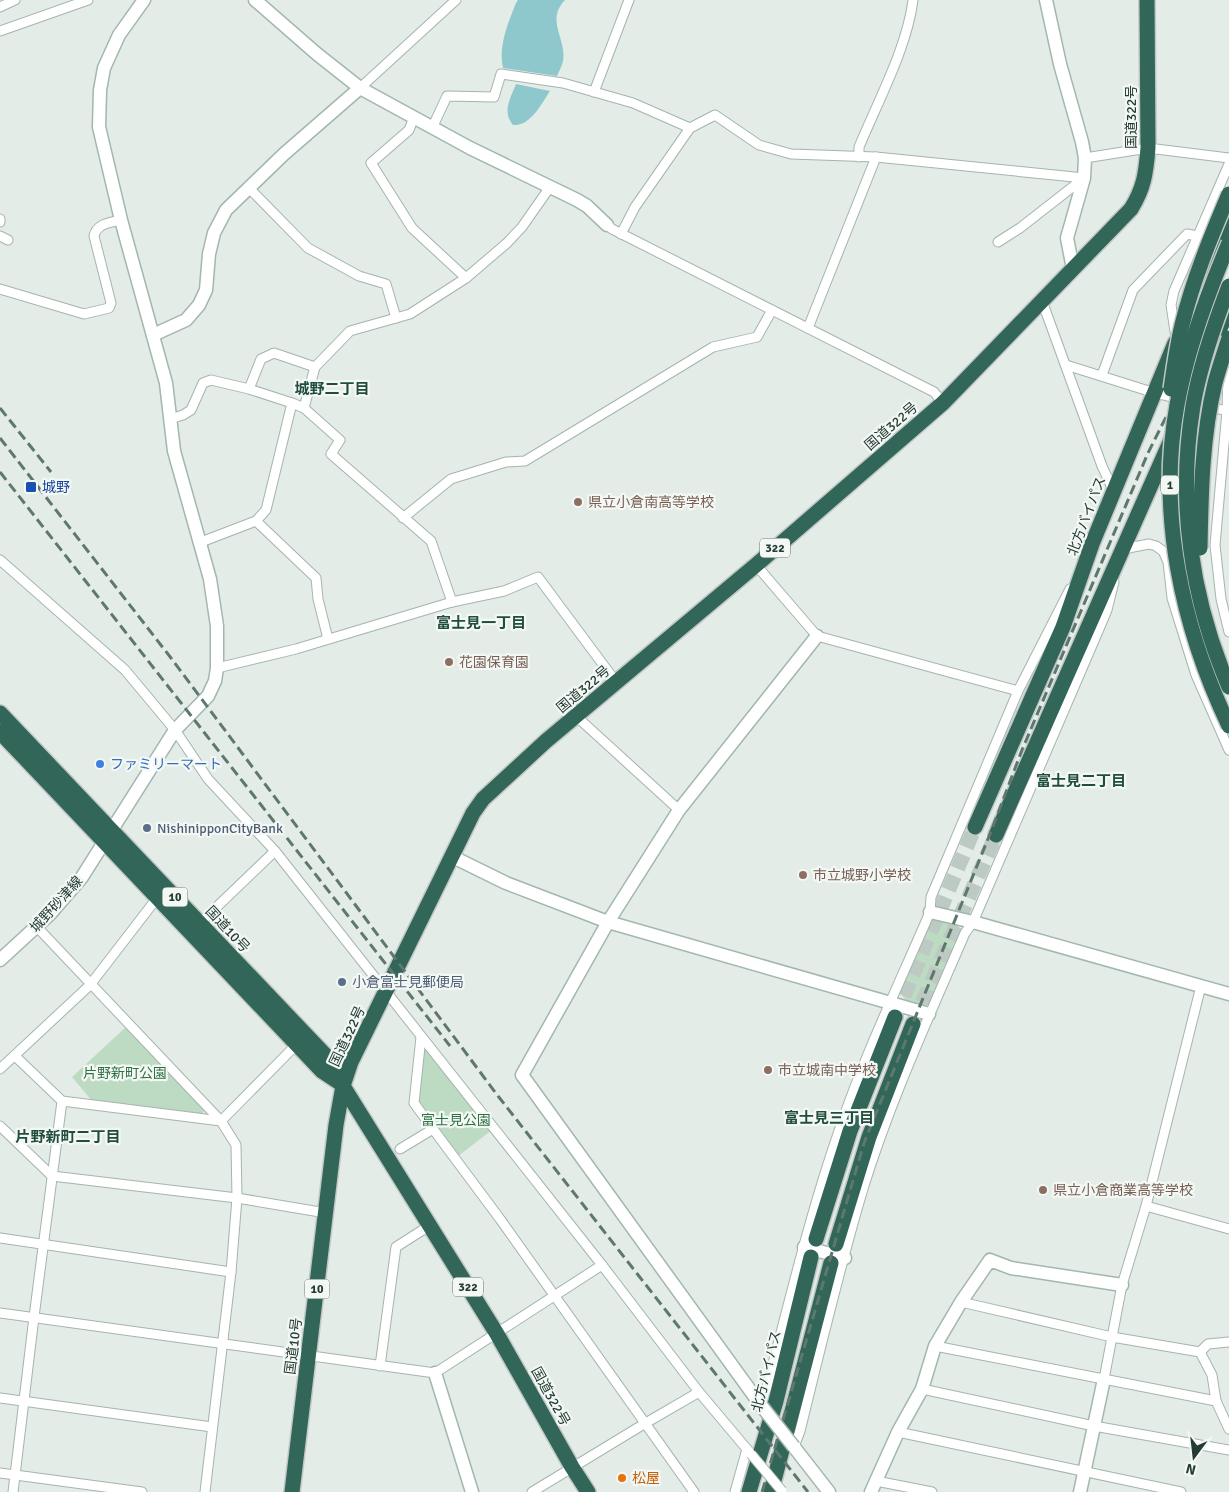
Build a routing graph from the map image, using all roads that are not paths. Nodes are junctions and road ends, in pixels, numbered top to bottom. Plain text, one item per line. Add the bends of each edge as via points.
1 (15, 0) edge
2 (88, 0) edge
3 (144, 0) edge
4 (255, 0) edge
5 (456, 0) edge
6 (629, 0) edge
7 (912, 0) edge
8 (1046, 0) edge
9 (1147, 0) edge
10 (0, 7) edge
11 (0, 31) edge
12 (360, 88) junction
13 (594, 92) junction
14 (414, 117) junction
15 (433, 126) junction
16 (690, 128) junction
17 (1148, 148) junction
18 (859, 157) junction
19 (876, 158) junction
20 (1085, 158) junction
21 (1229, 158) edge
22 (1229, 164) edge
23 (1084, 178) junction
24 (550, 187) junction
25 (249, 188) junction
26 (1229, 194) edge
27 (1229, 218) edge
28 (121, 220) junction
29 (607, 225) joint
30 (621, 234) junction
31 (1197, 236) junction
32 (998, 242) dead end
33 (1229, 243) edge
34 (1073, 269) junction
35 (466, 278) junction
36 (1229, 286) edge
37 (0, 288) edge
38 (1042, 301) junction
39 (1229, 309) edge
40 (772, 310) junction
41 (396, 318) junction
42 (808, 328) junction
43 (1229, 330) edge
44 (153, 335) junction
45 (1229, 338) edge
46 (1176, 341) junction
47 (1066, 365) junction
48 (315, 367) junction
49 (1102, 375) junction
50 (250, 389) junction
51 (1155, 393) junction
52 (1188, 402) junction
53 (943, 403) junction
54 (292, 404) junction
55 (304, 408) junction
56 (1227, 412) junction
57 (170, 419) junction
58 (1113, 490) junction
59 (403, 518) junction
60 (256, 521) junction
61 (201, 542) junction
62 (1092, 544) junction
63 (1123, 550) junction
64 (1176, 559) junction
65 (0, 560) edge
66 (756, 565) junction
67 (452, 602) junction
68 (1229, 632) edge
69 (817, 636) junction
70 (328, 639) junction
71 (217, 668) junction
72 (1229, 676) edge
73 (616, 682) junction
74 (1229, 687) edge
75 (1018, 691) junction
76 (0, 713) edge
77 (576, 716) junction
78 (1229, 726) edge
79 (175, 730) junction
80 (0, 732) edge
81 (1229, 750) edge
82 (679, 810) junction
83 (975, 827) tunnel mouth
84 (996, 835) tunnel mouth
85 (108, 836) junction
86 (275, 851) junction
87 (451, 856) junction
88 (157, 898) junction
89 (930, 912) junction
90 (608, 922) junction
91 (973, 922) junction
92 (200, 923) junction
93 (36, 927) junction
94 (0, 960) edge
95 (90, 985) junction
96 (1201, 986) junction
97 (385, 993) junction
98 (1229, 994) edge
99 (891, 1002) junction
100 (929, 1014) junction
101 (895, 1017) tunnel mouth
102 (913, 1024) tunnel mouth
103 (421, 1037) junction
104 (297, 1044) junction
105 (15, 1056) junction
106 (0, 1069) edge
107 (343, 1086) junction
108 (62, 1101) junction
109 (220, 1121) junction
110 (0, 1126) edge
111 (433, 1129) junction
112 (400, 1148) dead end
113 (52, 1176) junction
114 (237, 1198) junction
115 (1146, 1206) junction
116 (326, 1212) junction
117 (429, 1226) junction
118 (1229, 1229) edge
119 (0, 1238) edge
120 (43, 1243) junction
121 (836, 1244) dead end
122 (811, 1248) junction
123 (838, 1261) junction
124 (602, 1265) junction
125 (231, 1272) junction
126 (1122, 1285) junction
127 (554, 1296) junction
128 (961, 1302) junction
129 (0, 1313) edge
130 (34, 1317) junction
131 (497, 1334) junction
132 (1112, 1337) junction
133 (1229, 1342) edge
134 (222, 1343) junction
135 (935, 1346) junction
136 (1200, 1352) junction
137 (309, 1356) junction
138 (380, 1366) junction
139 (435, 1373) junction
140 (1104, 1379) junction
141 (922, 1389) junction
142 (699, 1392) junction
143 (0, 1398) edge
144 (24, 1400) junction
145 (1216, 1401) junction
146 (760, 1404) junction
147 (1228, 1423) edge
148 (644, 1424) junction
149 (1094, 1426) junction
150 (212, 1427) junction
151 (898, 1432) junction
152 (794, 1447) junction
153 (1229, 1450) edge
154 (749, 1452) junction
155 (572, 1467) junction
156 (1084, 1471) junction
157 (0, 1473) edge
158 (16, 1475) junction
159 (873, 1486) edge
160 (13, 1492) edge
161 (142, 1492) edge
162 (204, 1492) edge
163 (292, 1492) edge
164 (472, 1492) edge
165 (532, 1492) edge
166 (588, 1492) edge
167 (694, 1492) edge
168 (734, 1492) edge
169 (749, 1492) edge
170 (771, 1492) edge
171 (783, 1492) edge
172 (828, 1492) edge
173 (932, 1492) edge
174 (1080, 1492) edge
175 (1181, 1492) edge

1 - 10 street
2 - 11 street
3 - 28 street, 城野砂津線 via 111,50 100,90 99,127
4 - 12 street
5 - 12 street
6 - 13 street
7 - 18 street via 910,19 859,146
8 - 20 street
9 - 17 highway, 国道322号 / 322
12 - 14 street
12 - 25 street
13 - 15 street via 563,83 501,74 494,97 447,96
13 - 16 street via 633,102
14 - 15 street
14 - 35 street via 409,130 371,163 412,228
15 - 24 street
16 - 18 street via 715,115 759,145 791,154
16 - 30 street via 635,207
17 - 20 street
17 - 21 street
17 - 34 highway, 国道322号 / 322 via 1139,196 1121,220
18 - 19 street
19 - 23 street
19 - 42 street
20 - 23 street
22 - 31 street
23 - 32 street
23 - 34 street via 1067,238
24 - 29 street via 587,206
24 - 35 street via 522,227
25 - 41 street via 308,248 359,276 386,284
25 - 44 street via 226,210 217,226 209,254 206,290 199,305 186,320
26 - 64 highway, bridge via 1192,290 1182,325 1170,395 1164,479 1167,518
27 - 46 highway, 北方バイパス
28 - 37 street via 98,227 94,236 111,303 109,308 84,314
28 - 44 street, 城野砂津線
29 - 30 street
30 - 40 street
31 - 46 street via 1171,305
31 - 49 street via 1187,234 1133,290
33 - 64 highway, 1, bridge via 1196,331 1177,405 1170,480
34 - 38 highway, 国道322号 / 322
35 - 41 street via 410,314
36 - 74 highway, 1, bridge via 1212,333 1193,405 1186,481 1190,558 1208,632
38 - 47 street
38 - 53 highway, 国道322号 / 322
39 - 52 highway
40 - 42 street
40 - 59 street via 757,337 713,347 525,461 506,462 451,478
41 - 48 street via 350,330
42 - 53 street via 934,392
43 - 56 street
44 - 57 street, 城野砂津線 via 166,383
45 - 72 highway, bridge via 1208,418 1200,548 1204,595
46 - 51 highway, 北方バイパス
47 - 49 street
47 - 58 street
48 - 50 street via 274,353 261,359
48 - 55 street
49 - 51 street
50 - 54 street
50 - 57 street via 207,380 202,383 191,410
51 - 52 street
51 - 58 highway, 北方バイパス
52 - 56 street
52 - 63 highway
53 - 66 highway, 国道322号 / 322
54 - 55 street
54 - 60 street via 266,510
55 - 59 street via 340,440 331,454
56 - 68 street via 1216,545 1221,600
57 - 61 street, 城野砂津線 via 174,451
58 - 62 highway, 北方バイパス
59 - 67 street via 431,540
60 - 61 street
60 - 70 street via 316,578
61 - 71 street, 城野砂津線 via 215,606
62 - 75 street
62 - 83 highway, 北方バイパス via 1063,627
63 - 81 street via 1149,544 1163,551 1168,562 1172,598 1196,675
63 - 84 highway
63 - 91 street via 1107,610
64 - 78 highway, 1, bridge via 1192,632
65 - 79 street via 125,670
66 - 69 street
66 - 73 highway, 国道322号 / 322
67 - 70 street
67 - 73 street via 504,591 538,576
69 - 75 street
69 - 82 street
70 - 71 street
71 - 79 street, 城野砂津線 via 208,696
73 - 77 highway, 国道322号 / 322
75 - 89 street via 932,897
76 - 85 highway, 国道10号 / 10
77 - 82 street
77 - 87 highway, 国道322号 / 322 via 483,799
79 - 85 street, 城野砂津線
79 - 86 street via 208,779
80 - 85 highway, 国道10号 / 10
82 - 90 street
85 - 88 highway, 国道10号 / 10
85 - 92 highway, 国道10号 / 10
85 - 93 street, 城野砂津線 via 72,890
86 - 92 street
86 - 97 street
87 - 90 street via 506,883
87 - 97 highway, 国道322号 / 322
88 - 95 street
88 - 104 highway, 国道10号 / 10
89 - 91 street
89 - 99 street
90 - 99 street
90 - 146 street via 522,1075
91 - 96 street
91 - 100 street
92 - 107 highway, 国道10号 / 10 via 328,1058
93 - 94 street, 城野砂津線
93 - 95 street
95 - 105 street
95 - 109 street
96 - 98 street
96 - 115 street
97 - 103 street
97 - 107 highway, 国道322号 / 322 via 351,1062
99 - 100 street
99 - 122 street via 862,1067 822,1180
100 - 123 street via 893,1103
101 - 122 highway, 北方バイパス via 850,1131
102 - 121 highway via 869,1137
103 - 111 street via 414,1103
103 - 124 street
104 - 107 highway, 国道10号 / 10 via 322,1071
104 - 109 street
105 - 106 street
105 - 108 street
107 - 116 highway, 国道10号 / 10
107 - 117 highway, 国道322号 / 322
108 - 109 street
108 - 113 street
109 - 114 street via 236,1144
110 - 113 street
111 - 112 street
111 - 127 street
113 - 114 street
113 - 120 street
114 - 116 street
114 - 125 street
115 - 118 street
115 - 126 street
116 - 137 highway, 国道10号 / 10
117 - 131 highway, 国道322号 / 322
117 - 138 street via 396,1247
119 - 120 street
120 - 125 street
120 - 130 street
122 - 123 street
122 - 146 street
122 - 169 highway, 北方バイパス via 776,1401
123 - 152 street
123 - 170 highway
124 - 127 street
124 - 142 street
125 - 134 street
126 - 128 street via 1012,1268 990,1260
126 - 132 street
127 - 131 street
127 - 148 street
128 - 132 street
128 - 135 street
129 - 130 street
130 - 134 street
130 - 144 street
131 - 139 street
131 - 155 highway, 国道322号 / 322
132 - 136 street
132 - 140 street
133 - 136 street via 1208,1344
134 - 137 street
134 - 150 street
135 - 140 street
135 - 141 street
136 - 145 street via 1212,1375
137 - 138 street
137 - 163 highway, 国道10号 / 10
138 - 139 street
139 - 164 street
140 - 145 street
140 - 149 street
141 - 149 street
141 - 151 street
142 - 148 street
142 - 154 street
143 - 144 street
144 - 150 street
144 - 158 street
145 - 147 street
146 - 152 street, bridge
148 - 155 street
148 - 167 street
149 - 153 street
149 - 156 street
150 - 162 street
151 - 156 street
151 - 159 street
152 - 172 street
154 - 168 street
154 - 171 street, bridge
155 - 165 street
155 - 166 highway, 国道322号 / 322
156 - 174 street
156 - 175 street
157 - 158 street
158 - 160 street
158 - 161 street
159 - 173 street

